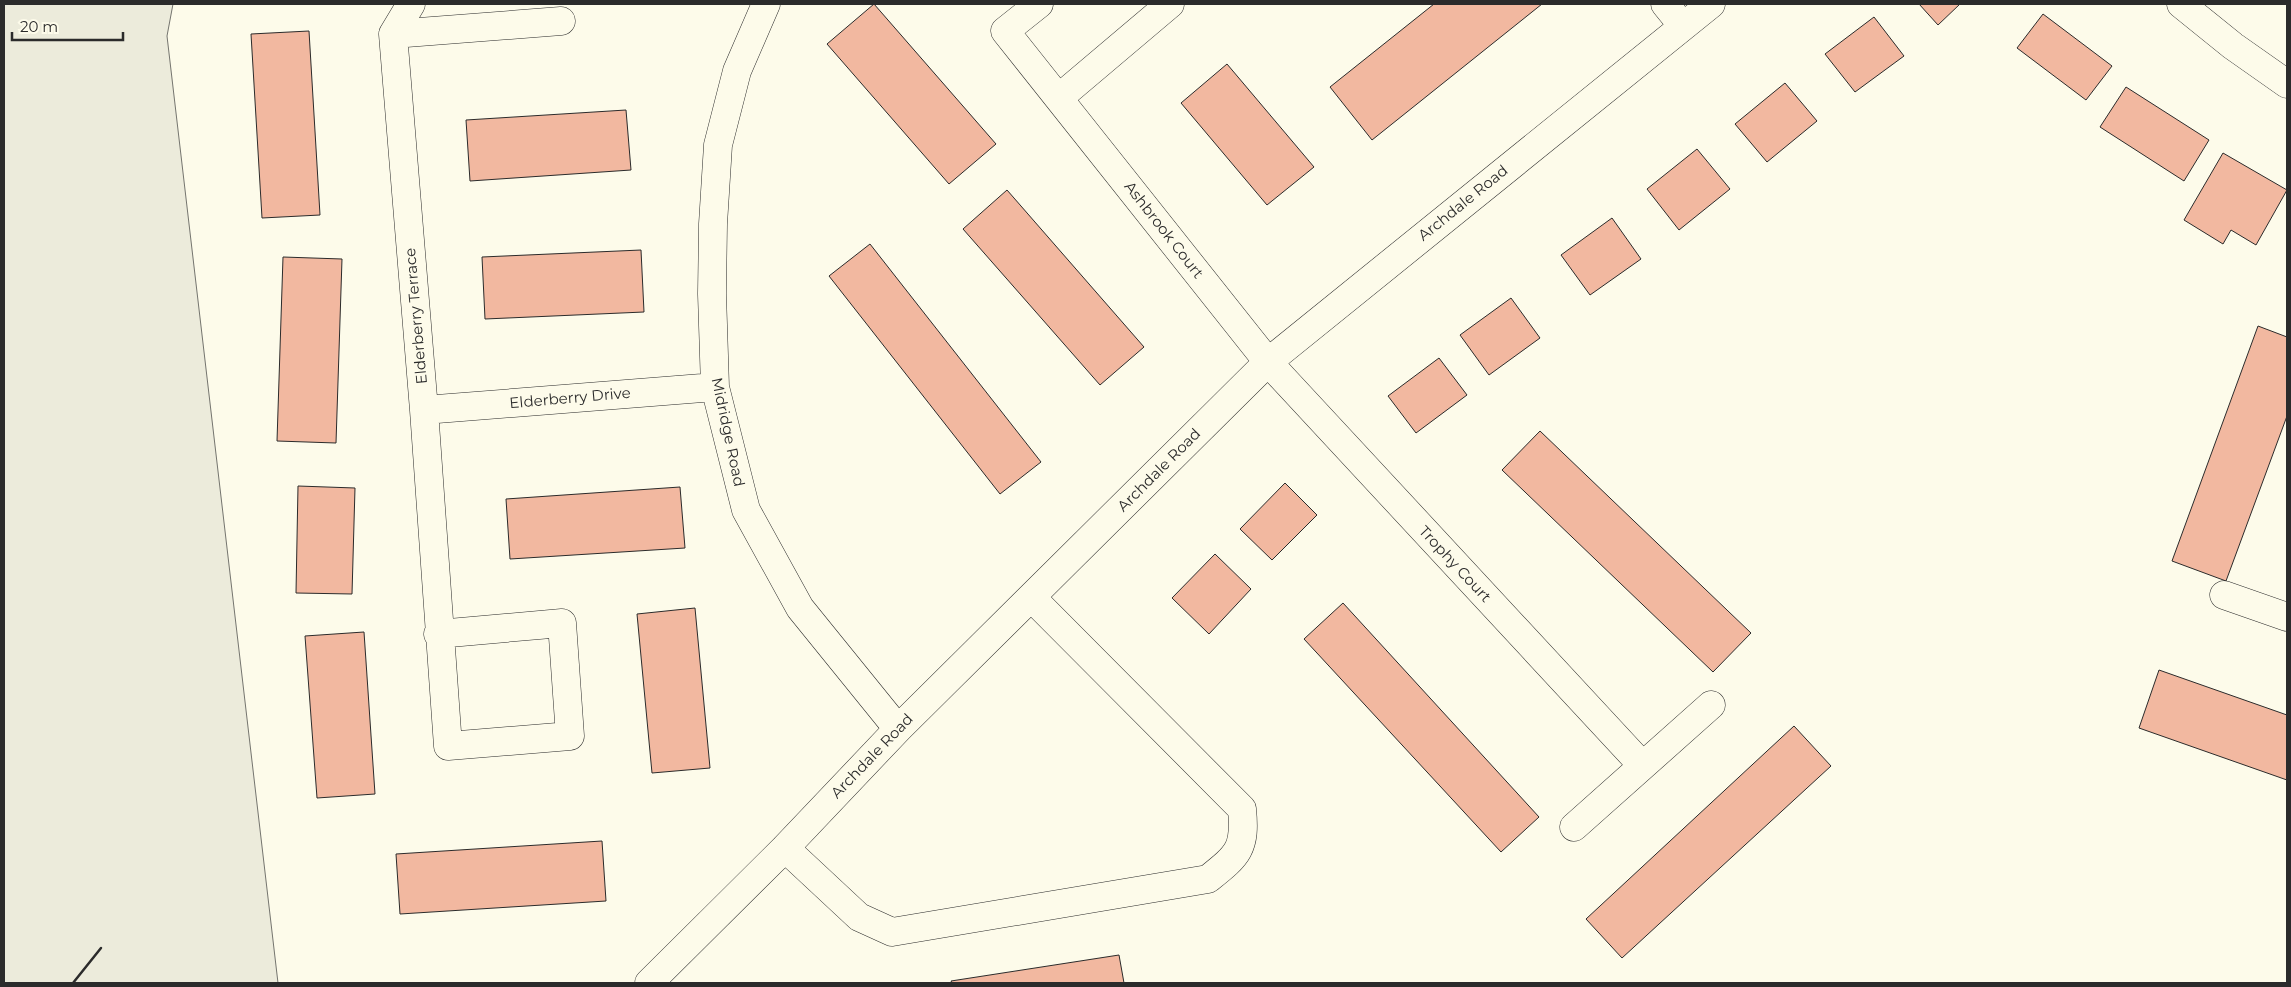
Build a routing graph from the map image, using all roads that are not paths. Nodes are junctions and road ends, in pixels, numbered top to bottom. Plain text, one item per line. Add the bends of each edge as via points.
1 (411, 4) edge
2 (766, 4) edge
3 (1039, 4) edge
4 (1170, 4) edge
5 (1665, 4) edge
6 (1711, 4) edge
7 (2181, 4) edge
8 (561, 21) dead end
9 (1682, 25) junction
10 (393, 34) junction
11 (2287, 84) edge
12 (1060, 97) junction
13 (1268, 362) junction
14 (715, 386) junction
15 (424, 410) junction
16 (2224, 595) dead end
17 (1032, 598) junction
18 (2287, 617) edge
19 (438, 634) junction
20 (1711, 705) dead end
21 (898, 729) junction
22 (1642, 765) junction
23 (1574, 827) dead end
24 (785, 848) junction
25 (649, 983) edge

1 - 10 street
2 - 14 street, Midridge Road via 737,71 718,145 712,294
3 - 12 street, Ashbrook Court via 1005,31
4 - 12 street
5 - 9 street
6 - 9 street, Archdale Road
7 - 11 street
8 - 10 street
9 - 13 street, Archdale Road
10 - 15 street, Elderberry Terrace
12 - 13 street, Ashbrook Court
13 - 17 street, Archdale Road
13 - 22 street, Trophy Court
14 - 15 street, Elderberry Drive
14 - 21 street, Midridge Road via 746,510 800,608
15 - 19 street, Elderberry Terrace
16 - 18 street
17 - 21 street, Archdale Road
17 - 24 street via 1242,809 1245,832 1235,857 1208,879 892,932 859,917
19 - 19 street, Elderberry Terrace via 448,746 570,736 562,623
20 - 22 street
21 - 24 street, Archdale Road
22 - 23 street
24 - 25 street, Archdale Road

